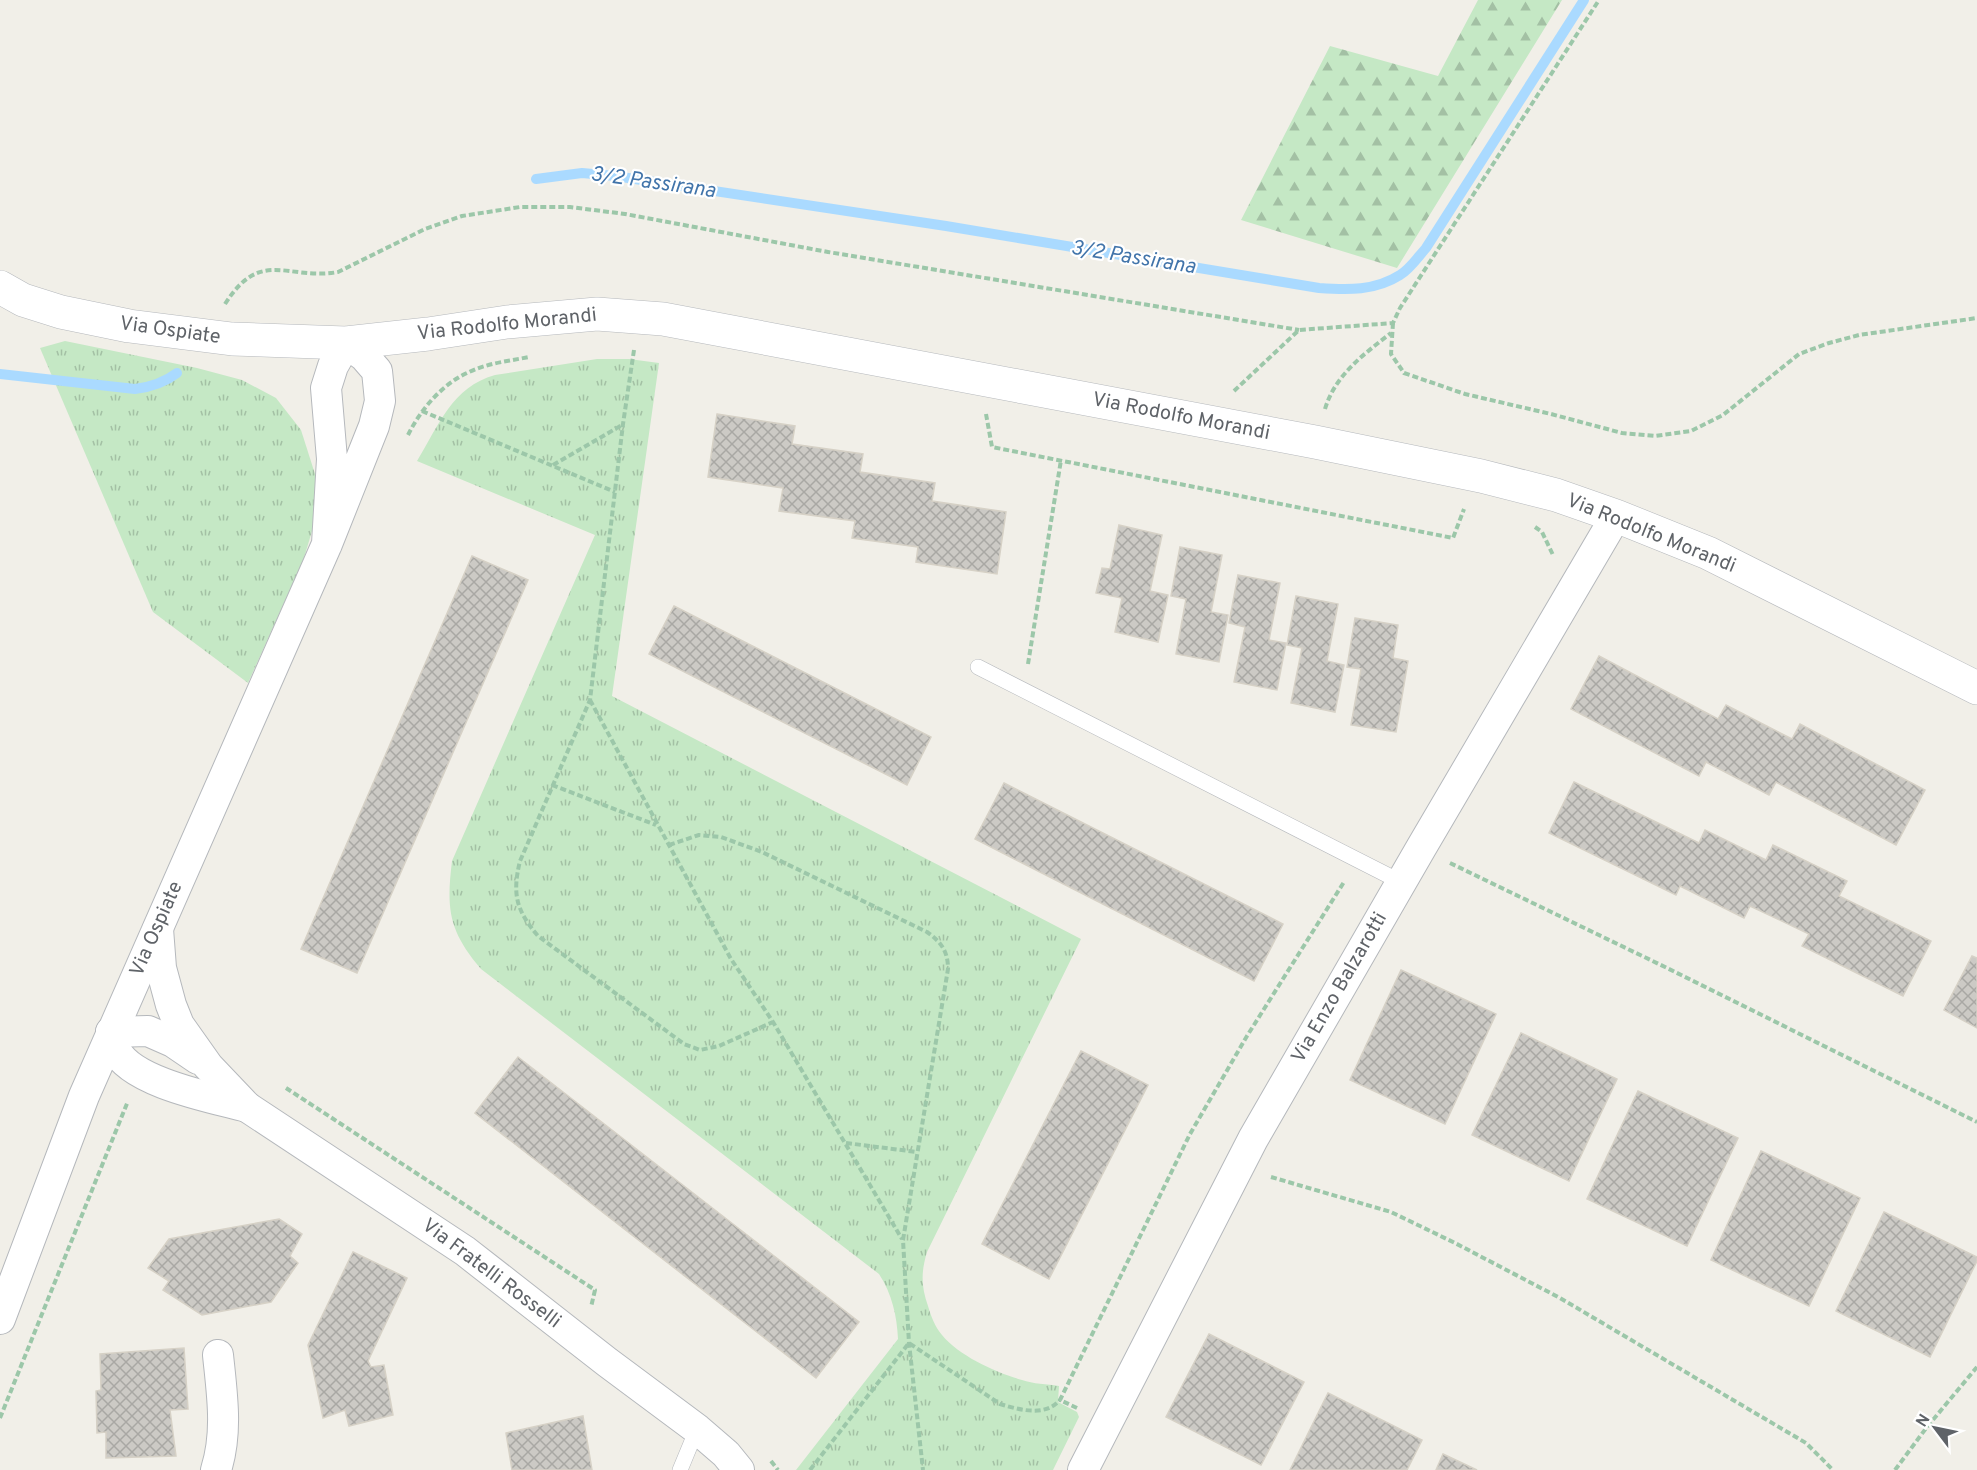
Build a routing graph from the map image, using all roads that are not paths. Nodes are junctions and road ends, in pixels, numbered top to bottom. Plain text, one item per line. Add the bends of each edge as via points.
1 (0, 287) edge
2 (346, 343) junction
3 (1616, 516) junction
4 (327, 544) junction
5 (978, 667) dead end
6 (1977, 688) edge
7 (1401, 882) junction
8 (158, 926) junction
9 (111, 1032) junction
10 (208, 1066) junction
11 (247, 1107) junction
12 (0, 1319) edge
13 (218, 1355) dead end
14 (697, 1429) junction
15 (731, 1465) edge
16 (216, 1470) edge
17 (681, 1470) edge
18 (1083, 1470) edge

1 - 2 street, Via Ospiate via 23,300 61,312 129,326 205,337
2 - 3 street, Via Rodolfo Morandi via 597,314 663,319 1481,476 1556,495
2 - 4 street, Via Ospiate via 326,388 332,459
2 - 4 street, Via Ospiate via 364,356 376,372 380,401 373,429
3 - 6 street, Via Rodolfo Morandi via 1708,554
3 - 7 street, Via Enzo Balzarotti
4 - 8 street, Via Ospiate
5 - 7 lane
7 - 18 street, Via Enzo Balzarotti via 1253,1139
8 - 9 street, Via Ospiate
8 - 10 street, Via Fratelli Rosselli via 161,968 171,1005 179,1025
9 - 10 street, Via Fratelli Rosselli via 148,1031 173,1042
9 - 11 street, Via Fratelli Rosselli via 117,1052 148,1078
9 - 12 street, Via Ospiate
10 - 11 street, Via Fratelli Rosselli
11 - 14 street, Via Fratelli Rosselli via 465,1251
13 - 16 street via 224,1408
14 - 15 street, Via Fratelli Rosselli
14 - 17 lane

